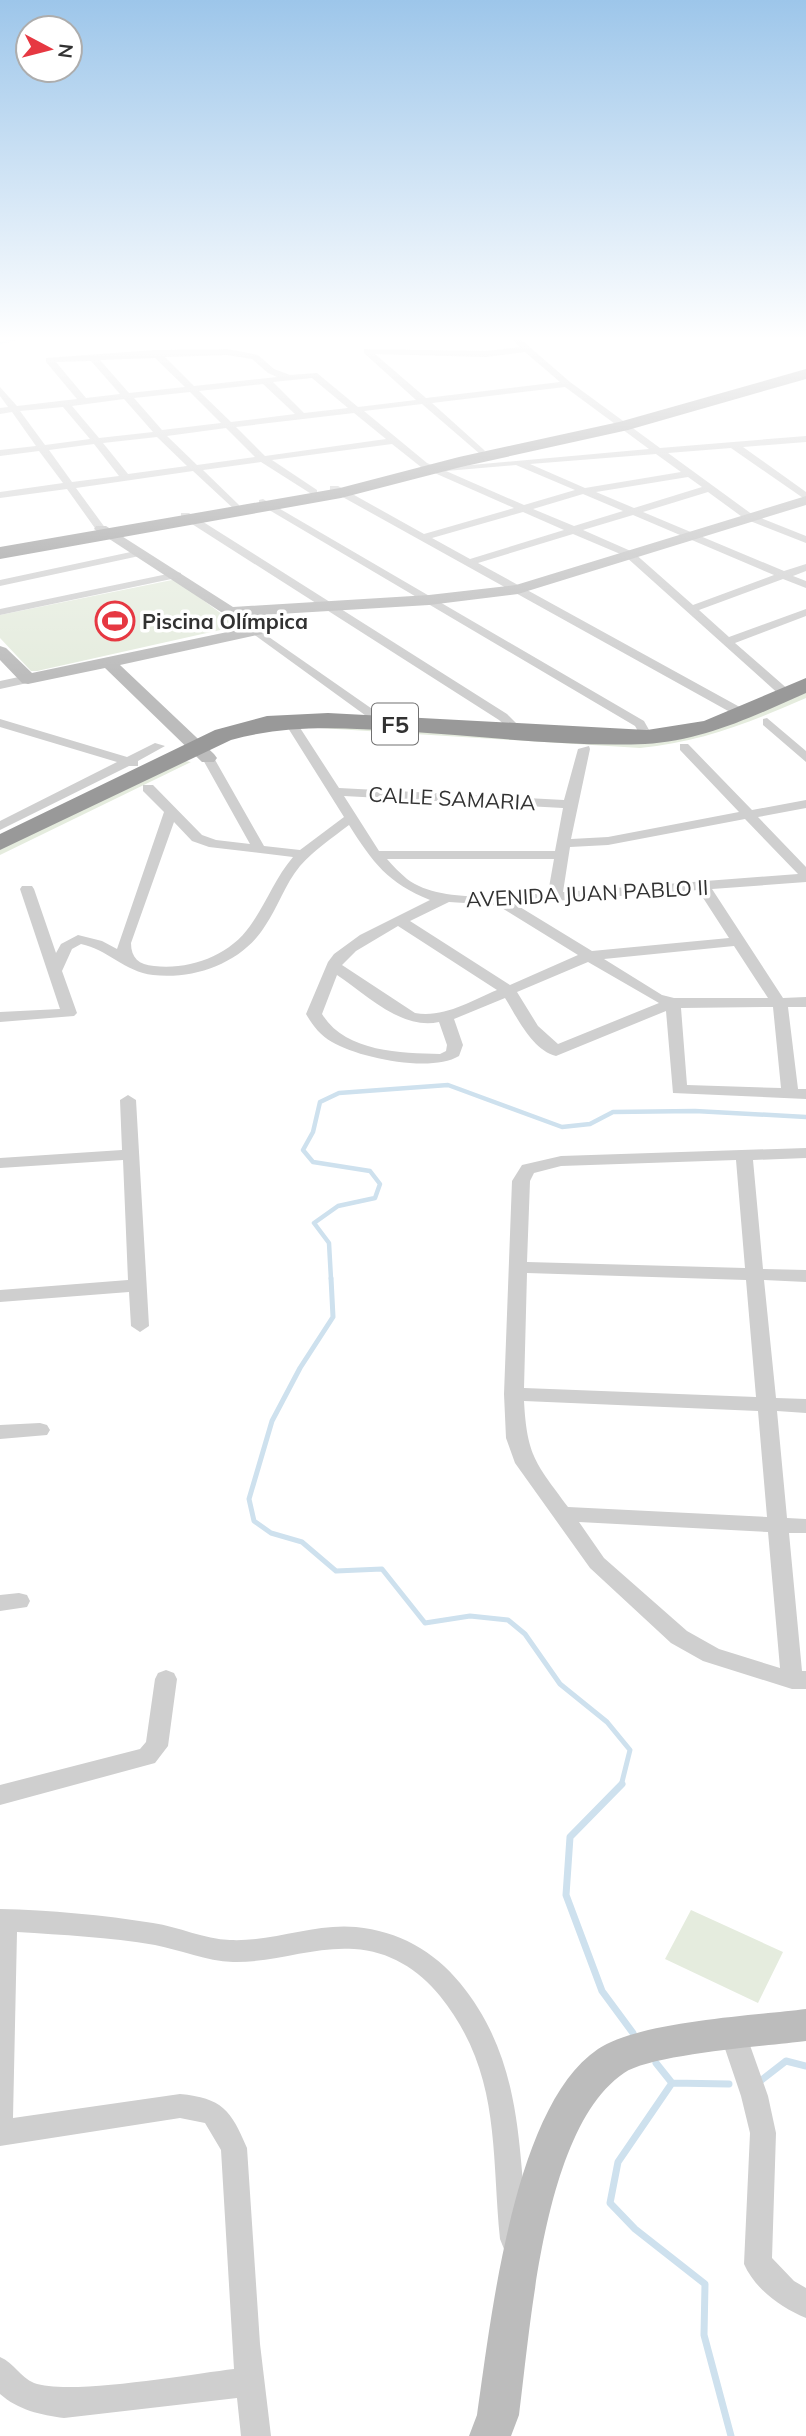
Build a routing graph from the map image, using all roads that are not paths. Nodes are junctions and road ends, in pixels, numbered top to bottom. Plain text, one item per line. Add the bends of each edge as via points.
1 (23, 450) edge
2 (44, 450) edge
3 (102, 450) edge
4 (177, 450) edge
5 (253, 450) edge
6 (330, 450) edge
7 (404, 450) edge
8 (487, 450) edge
9 (505, 450) edge
10 (654, 450) edge
11 (695, 450) edge
12 (740, 450) edge
13 (480, 451) joint
14 (0, 453) edge
15 (659, 453) junction
16 (263, 459) junction
17 (516, 461) junction
18 (428, 467) junction
19 (197, 468) junction
20 (689, 474) junction
21 (125, 478) junction
22 (70, 486) junction
23 (709, 488) junction
24 (338, 491) junction
25 (583, 491) junction
26 (313, 492) junction
27 (0, 495) edge
28 (806, 498) edge
29 (266, 504) junction
30 (235, 507) junction
31 (522, 508) junction
32 (631, 512) junction
33 (188, 517) junction
34 (750, 517) junction
35 (573, 530) junction
36 (105, 532) junction
37 (688, 536) junction
38 (424, 537) junction
39 (806, 540) edge
40 (0, 547) edge
41 (0, 553) edge
42 (140, 553) junction
43 (629, 554) junction
44 (470, 562) junction
45 (806, 567) edge
46 (177, 575) junction
47 (782, 576) junction
48 (0, 583) edge
49 (806, 585) edge
50 (518, 589) junction
51 (429, 600) junction
52 (331, 607) junction
53 (692, 609) junction
54 (0, 612) edge
55 (230, 612) junction
56 (806, 612) edge
57 (256, 631) junction
58 (729, 641) junction
59 (0, 651) edge
60 (109, 663) junction
61 (27, 679) junction
62 (0, 685) edge
63 (799, 694) edge
64 (743, 714) junction
65 (767, 722) junction
66 (0, 723) edge
67 (384, 723) junction
68 (294, 727) junction
69 (519, 732) junction
70 (647, 737) junction
71 (684, 747) junction
72 (584, 750) junction
73 (803, 752) edge
74 (202, 753) junction
75 (127, 762) junction
76 (155, 768) junction
77 (334, 792) junction
78 (570, 804) junction
79 (806, 804) edge
80 (171, 812) junction
81 (746, 815) junction
82 (351, 818) junction
83 (0, 826) edge
84 (0, 843) edge
85 (561, 849) junction
86 (260, 850) junction
87 (303, 854) junction
88 (374, 855) junction
89 (0, 860) edge
90 (806, 876) edge
91 (703, 887) junction
92 (27, 889) dead end
93 (555, 896) junction
94 (444, 900) junction
95 (500, 901) junction
96 (400, 921) junction
97 (741, 941) junction
98 (589, 956) junction
99 (335, 962) junction
100 (133, 966) junction
101 (54, 970) junction
102 (508, 989) junction
103 (806, 1002) edge
104 (673, 1003) junction
105 (779, 1004) junction
106 (0, 1017) edge
107 (445, 1017) junction
108 (798, 1093) edge
109 (128, 1100) dead end
110 (806, 1153) edge
111 (131, 1154) junction
112 (744, 1157) junction
113 (0, 1163) edge
114 (521, 1267) junction
115 (754, 1274) junction
116 (806, 1276) edge
117 (138, 1285) junction
118 (0, 1296) edge
119 (140, 1326) dead end
120 (514, 1394) junction
121 (768, 1404) junction
122 (806, 1406) edge
123 (40, 1430) dead end
124 (0, 1432) edge
125 (562, 1514) junction
126 (779, 1525) junction
127 (806, 1526) edge
128 (166, 1679) dead end
129 (799, 1680) edge
130 (0, 1795) edge
131 (3, 1920) edge
132 (806, 2025) edge
133 (733, 2034) junction
134 (0, 2118) edge
135 (0, 2133) edge
136 (518, 2269) junction
137 (806, 2304) edge
138 (0, 2372) edge
139 (249, 2382) junction
140 (256, 2436) edge
141 (490, 2436) edge

1 - 14 street
2 - 22 street
3 - 21 street
4 - 19 street
5 - 16 street
6 - 16 street
7 - 18 street
8 - 13 highway
9 - 18 highway
10 - 15 street
11 - 15 street
12 - 28 street
13 - 18 highway
15 - 17 street
15 - 20 street
16 - 19 street
16 - 26 street
17 - 18 street
17 - 25 street
18 - 24 highway
18 - 31 street
19 - 21 street
19 - 30 street
20 - 23 street
20 - 25 street
21 - 22 street
22 - 27 street
22 - 36 street
23 - 32 street
23 - 34 street
24 - 26 highway
24 - 29 highway
24 - 38 street
25 - 31 street
25 - 32 street
26 - 29 highway
28 - 34 street
29 - 30 highway
29 - 33 highway
29 - 51 street
30 - 33 highway
31 - 35 street
31 - 38 street
32 - 35 street
32 - 37 street
33 - 36 highway
33 - 52 street
34 - 37 street
34 - 39 street
35 - 43 street
35 - 44 street
36 - 40 highway
36 - 41 highway
36 - 42 street
37 - 43 street
37 - 47 street
38 - 44 street
42 - 46 street
42 - 48 street
43 - 50 street
43 - 53 street
44 - 50 street
45 - 47 street
46 - 54 street
46 - 55 street
47 - 49 street
47 - 53 street
50 - 51 street
50 - 64 street
51 - 52 street
51 - 70 street via 640,724
52 - 55 street
52 - 69 street via 503,716
53 - 58 street
55 - 57 street
56 - 58 street
57 - 60 street
57 - 67 street
58 - 63 street
59 - 61 street
60 - 61 street
60 - 74 street
61 - 62 street
63 - 64 highway, F5
63 - 65 highway, F5
64 - 70 highway, F5 via 697,730
65 - 71 highway, F5 via 717,741
65 - 73 street
66 - 75 street
67 - 68 highway, F5
67 - 69 highway, F5
68 - 72 highway, F5
68 - 74 highway, F5 via 250,726
68 - 77 street, AVENIDA JUAN PABLO II
69 - 70 highway, F5
71 - 72 highway, F5
71 - 81 street
72 - 78 street
74 - 76 highway, F5
74 - 86 street
75 - 76 street
75 - 76 street
75 - 83 street
76 - 80 street
76 - 84 highway, F5
76 - 89 highway, F5
77 - 78 street, CALLE SAMARIA
77 - 82 street, AVENIDA JUAN PABLO II
78 - 85 street
79 - 81 street
80 - 86 street via 197,838
80 - 100 street via 124,943 124,954
81 - 85 street
81 - 90 street
82 - 87 street
82 - 88 street, AVENIDA JUAN PABLO II
85 - 88 street
85 - 93 street
86 - 87 street
87 - 100 street via 256,928 219,961 174,971
88 - 94 street, AVENIDA JUAN PABLO II via 403,883
90 - 91 street, AVENIDA JUAN PABLO II
91 - 93 street, AVENIDA JUAN PABLO II
91 - 97 street
92 - 101 street
93 - 95 street, AVENIDA JUAN PABLO II
94 - 95 street, AVENIDA JUAN PABLO II
94 - 96 street
95 - 98 street
96 - 99 street via 351,947
96 - 102 street
97 - 98 street
97 - 105 street
98 - 102 street
98 - 104 street
99 - 107 street via 340,972 410,1017
99 - 107 street via 314,1014 317,1025 335,1040 356,1048 443,1059 453,1053 455,1045
100 - 101 street via 97,942 78,939 66,947
101 - 106 street via 69,1013
102 - 104 street via 532,1029 556,1051
102 - 107 street
103 - 105 street
104 - 105 street
104 - 108 street via 679,1090
105 - 108 street
109 - 111 street
110 - 112 street
111 - 113 street
111 - 117 street
112 - 114 street via 561,1161 528,1169 521,1181
112 - 115 street
114 - 115 street
114 - 120 street
115 - 116 street
115 - 121 street
117 - 118 street
117 - 119 street
120 - 121 street
120 - 125 street via 516,1438 526,1463
121 - 122 street
121 - 126 street
123 - 124 street
125 - 126 street
125 - 129 street via 597,1563 679,1637 711,1655
126 - 127 street
126 - 129 street
128 - 130 street via 157,1746 147,1756
131 - 134 street
131 - 136 street via 118,1929 234,1951 355,1938 400,1947 425,1963 481,2029 497,2074 508,2136 508,2189
132 - 133 street
133 - 136 street via 652,2045 612,2060 586,2083 553,2142
133 - 137 street via 763,2129 765,2174 758,2264 784,2291
135 - 139 street via 180,2106 214,2114 234,2148
136 - 141 street via 498,2416
138 - 139 street via 21,2393 64,2403
139 - 140 street

